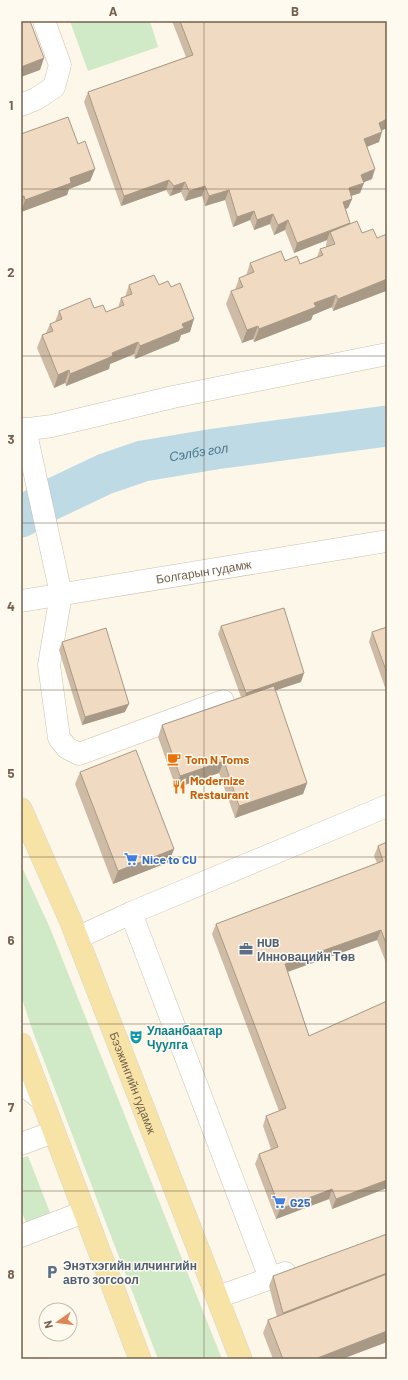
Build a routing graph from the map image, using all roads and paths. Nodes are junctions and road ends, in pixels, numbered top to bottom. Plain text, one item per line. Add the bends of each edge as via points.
1 (44, 21) edge
2 (21, 105) edge
3 (387, 354) edge
4 (25, 436) edge
5 (387, 541) edge
6 (61, 594) junction
7 (21, 601) edge
8 (223, 701) dead end
9 (387, 806) edge
10 (21, 809) edge
11 (131, 913) junction
12 (74, 930) junction
13 (21, 1044) edge
14 (21, 1083) edge
15 (41, 1099) junction
16 (53, 1132) junction
17 (21, 1144) edge
18 (84, 1212) junction
19 (21, 1236) edge
20 (307, 1265) edge
21 (270, 1278) junction
22 (218, 1297) junction
23 (140, 1359) edge
24 (241, 1359) edge

1 - 2 street via 60,65 54,87
3 - 4 street via 173,397 52,426
4 - 6 street
5 - 6 street, Болгарын гудамж
6 - 7 street, Болгарын гудамж
6 - 8 street via 49,665 59,738 67,748 78,754
9 - 11 street
10 - 12 main road, Бээжингийн гудамж
11 - 12 street
11 - 21 street
12 - 22 main road, Бээжингийн гудамж
13 - 15 main road
14 - 15 street
15 - 16 main road
16 - 17 street
16 - 18 main road
18 - 19 street
18 - 23 main road
20 - 21 street
21 - 22 street
22 - 24 main road, Бээжингийн гудамж

